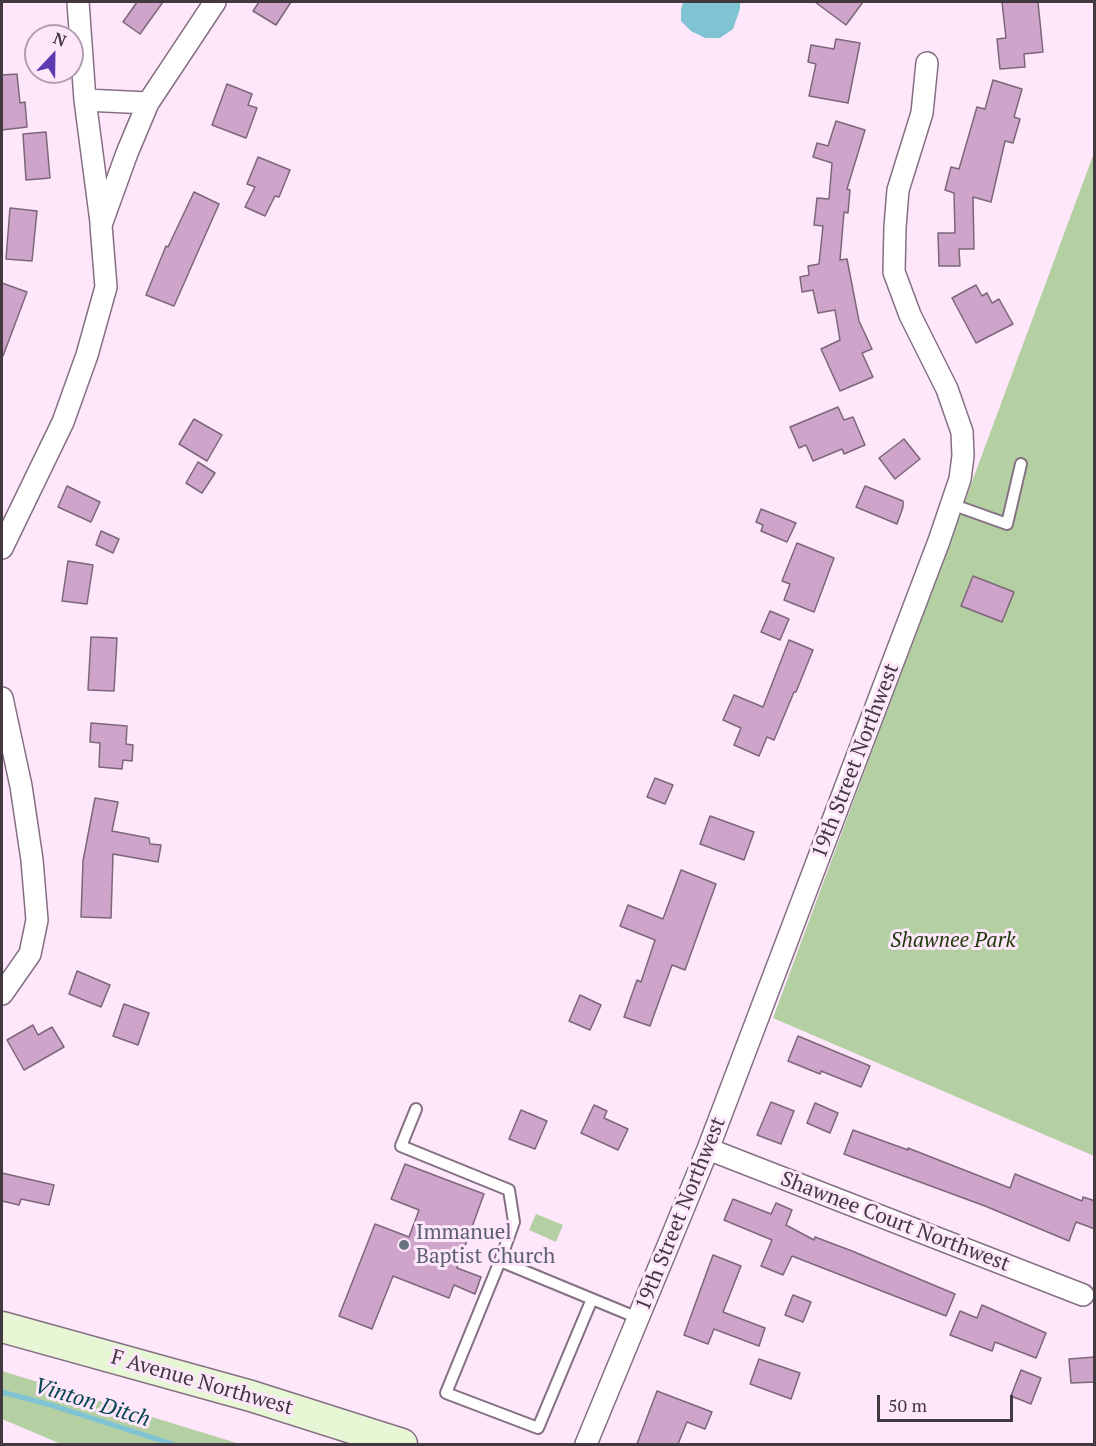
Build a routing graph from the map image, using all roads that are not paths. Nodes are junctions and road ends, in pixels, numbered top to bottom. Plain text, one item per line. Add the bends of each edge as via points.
1 (78, 2) edge
2 (214, 2) edge
3 (927, 63) dead end
4 (85, 100) junction
5 (148, 103) junction
6 (101, 225) junction
7 (1021, 464) dead end
8 (951, 504) junction
9 (2, 548) edge
10 (2, 698) edge
11 (2, 994) edge
12 (416, 1109) dead end
13 (708, 1149) junction
14 (500, 1261) junction
15 (1083, 1295) dead end
16 (592, 1299) junction
17 (638, 1318) junction
18 (2, 1327) edge
19 (402, 1444) edge
20 (586, 1444) edge

1 - 4 street
2 - 5 street
3 - 8 street, 19th Street Northwest via 922,113 898,190 894,272 963,432 962,468
4 - 5 street
4 - 6 street
5 - 6 street
6 - 9 street via 106,287 87,355 63,422
7 - 8 lane via 1007,524
8 - 13 street, 19th Street Northwest
10 - 11 street via 21,786 37,920 30,954
12 - 14 lane via 401,1146 509,1190 514,1222
13 - 15 street, Shawnee Court Northwest
13 - 17 street, 19th Street Northwest
14 - 16 lane
14 - 16 lane via 446,1393 538,1428
16 - 17 lane
17 - 20 street, 19th Street Northwest
18 - 19 main road, F Avenue Northwest via 251,1396

